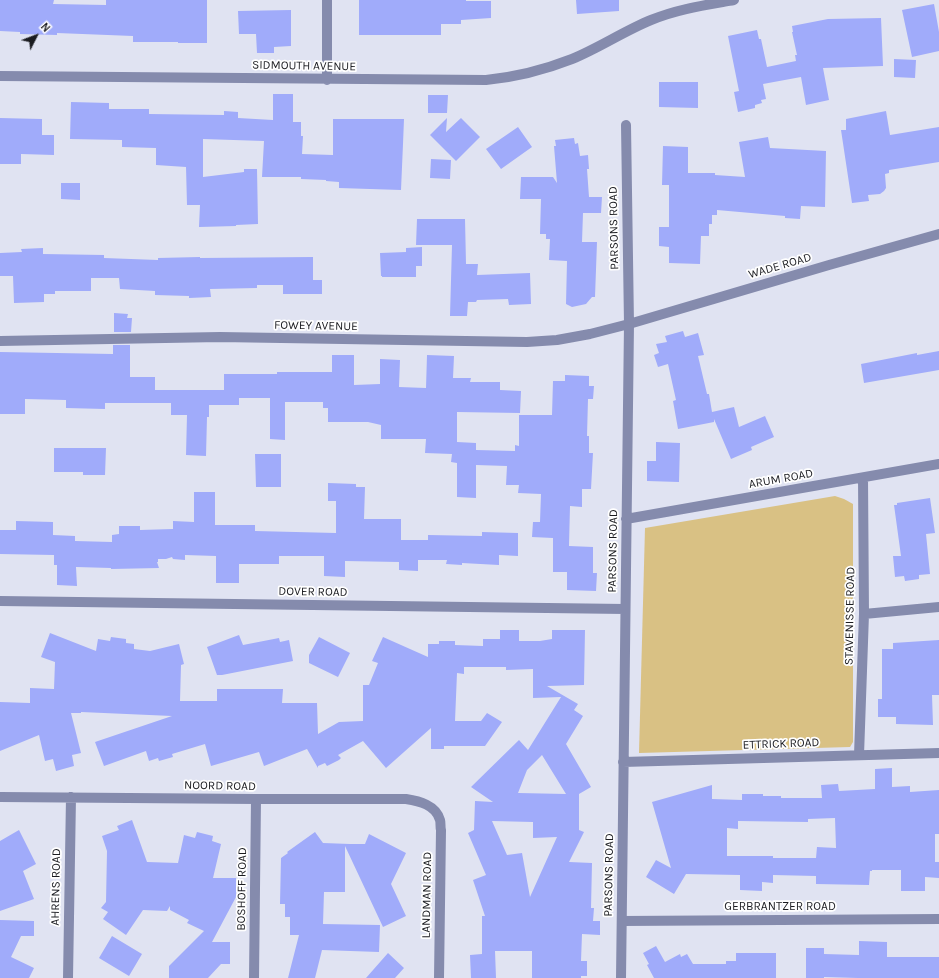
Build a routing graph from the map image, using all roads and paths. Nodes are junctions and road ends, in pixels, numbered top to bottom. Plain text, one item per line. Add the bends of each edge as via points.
1 (327, 0) edge
2 (734, 0) edge
3 (0, 76) edge
4 (327, 80) junction
5 (626, 125) dead end
6 (939, 234) edge
7 (629, 324) junction
8 (0, 341) edge
9 (939, 464) edge
10 (863, 478) junction
11 (626, 518) junction
12 (0, 601) edge
13 (939, 607) edge
14 (625, 609) junction
15 (864, 614) junction
16 (939, 753) edge
17 (859, 755) junction
18 (623, 762) junction
19 (0, 797) edge
20 (71, 797) junction
21 (256, 799) junction
22 (436, 812) joint
23 (939, 920) edge
24 (622, 921) junction
25 (68, 978) edge
26 (254, 978) edge
27 (439, 978) edge
28 (621, 978) edge

1 - 4 street
2 - 4 street, SIDMOUTH AVENUE via 681,10 652,20 573,59 512,77 486,80
3 - 4 street, SIDMOUTH AVENUE
5 - 7 street, PARSONS ROAD
6 - 7 street, WADE ROAD
7 - 8 street, FOWEY AVENUE via 557,340 526,342 220,337
7 - 11 street, PARSONS ROAD
9 - 10 street, ARUM ROAD
10 - 11 street, ARUM ROAD
10 - 15 street, STAVENISSE ROAD
11 - 14 street, PARSONS ROAD
12 - 14 street, DOVER ROAD
13 - 15 street
14 - 18 street, PARSONS ROAD
15 - 17 street, STAVENISSE ROAD
16 - 17 street, ETTRICK ROAD
17 - 18 street, ETTRICK ROAD
18 - 24 street, PARSONS ROAD
19 - 20 street, NOORD ROAD
20 - 21 street, NOORD ROAD
20 - 25 street, AHRENS ROAD
21 - 22 street, NOORD ROAD via 406,799 420,801
21 - 26 street, BOSHOFF ROAD
22 - 27 street, LANDMAN ROAD via 441,830
23 - 24 street, GERBRANTZER ROAD
24 - 28 street, PARSONS ROAD

